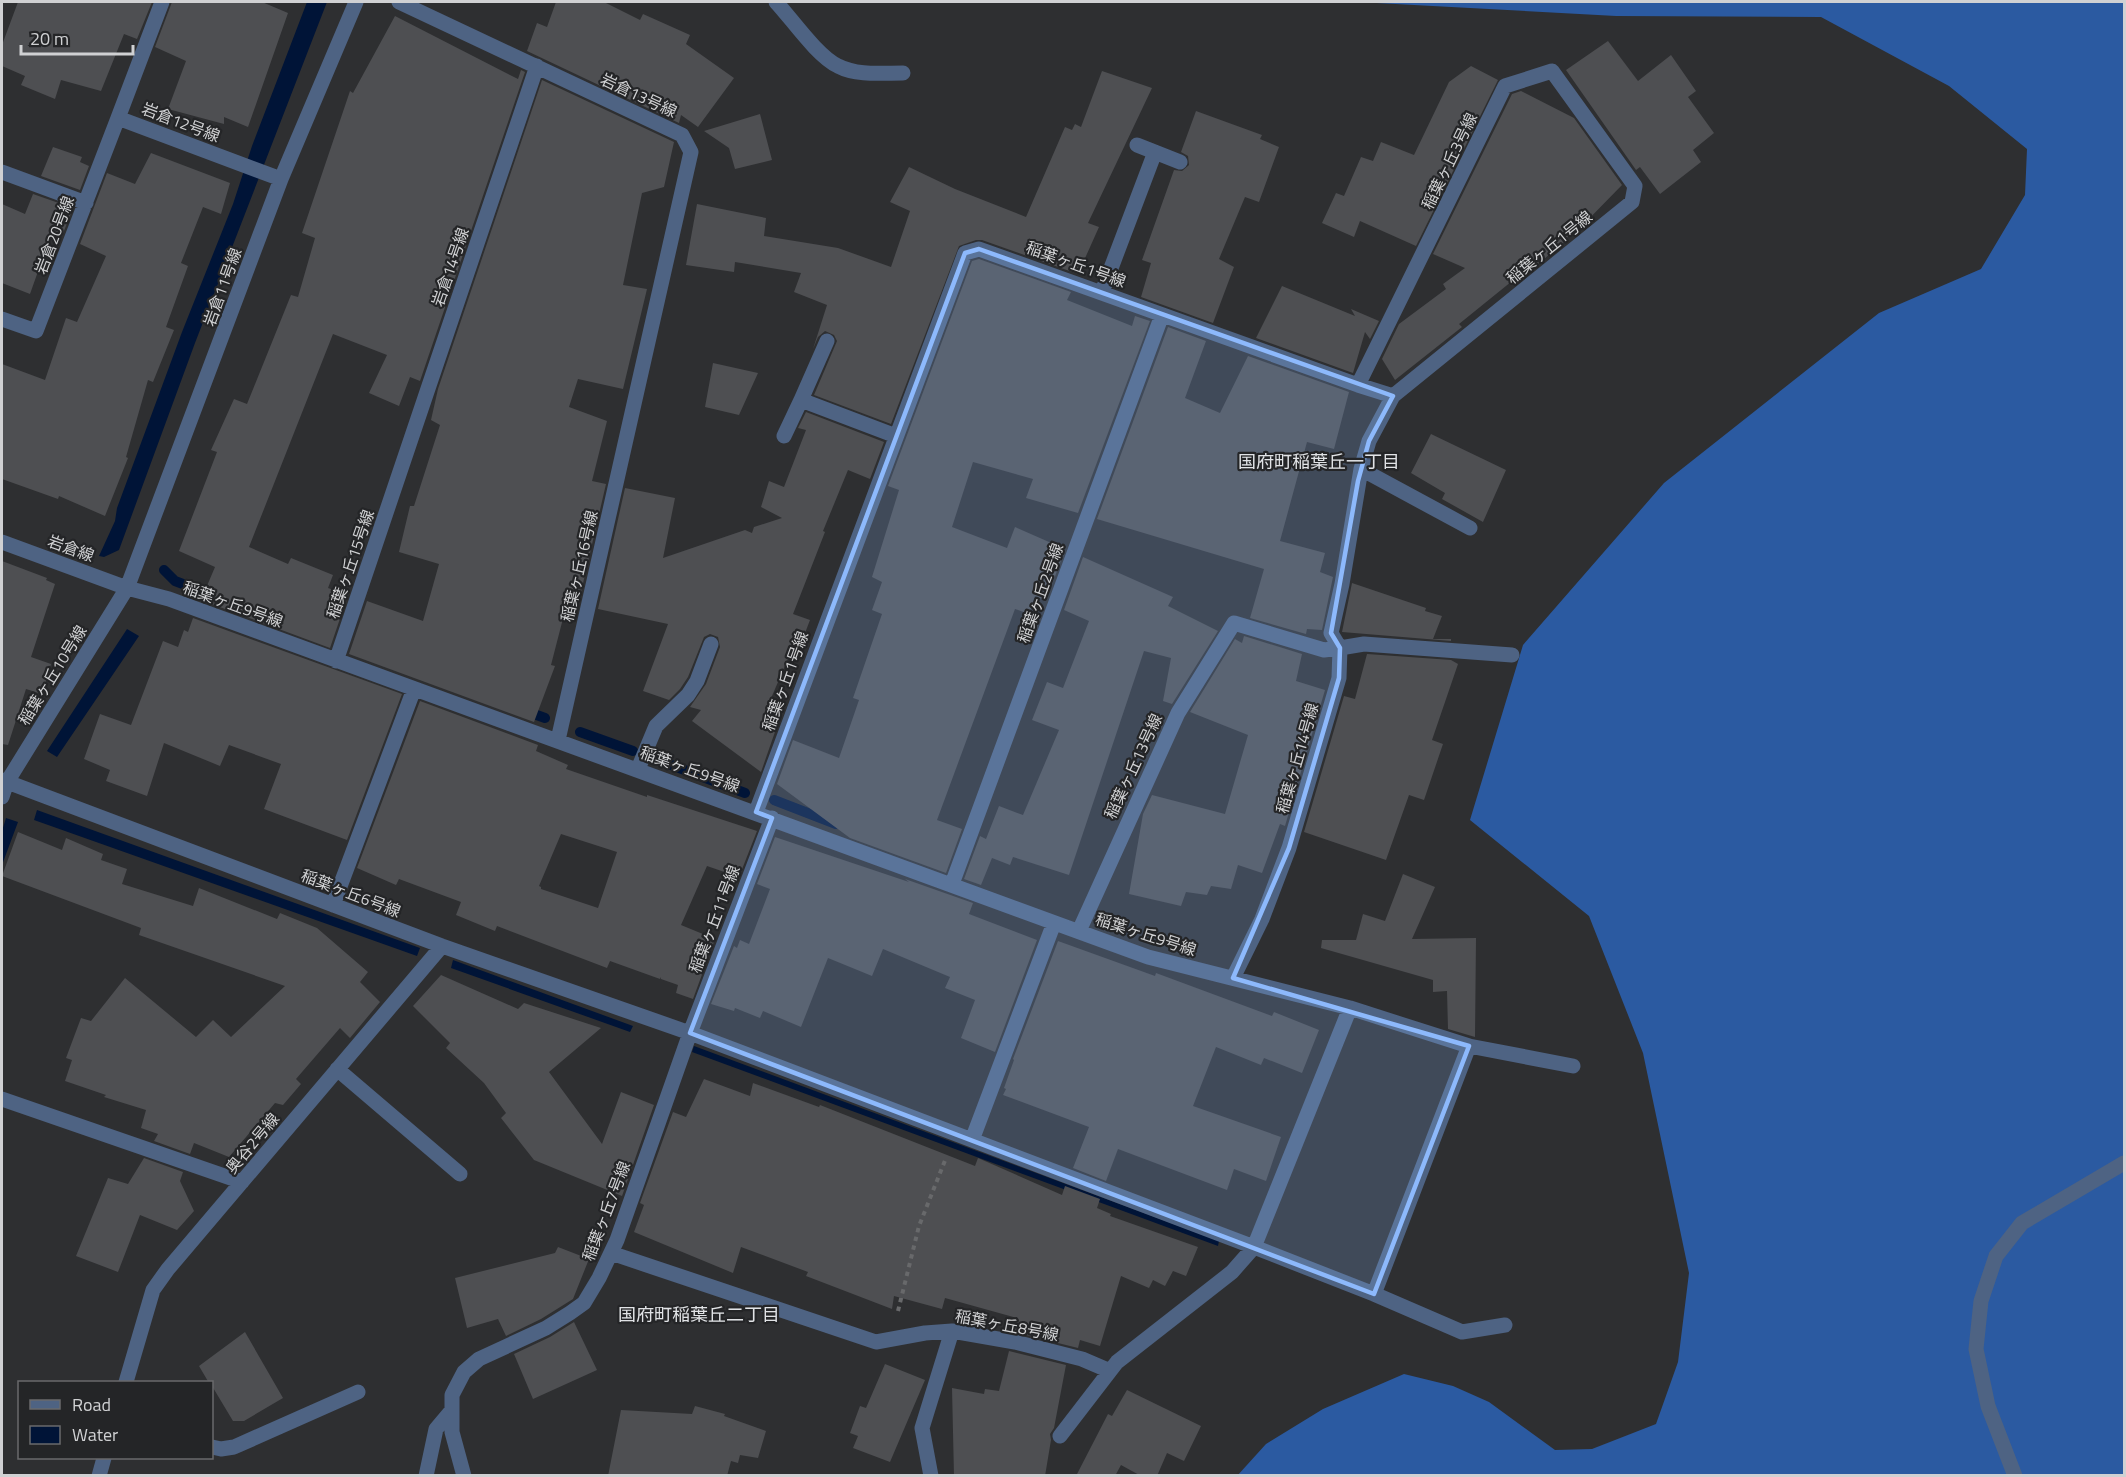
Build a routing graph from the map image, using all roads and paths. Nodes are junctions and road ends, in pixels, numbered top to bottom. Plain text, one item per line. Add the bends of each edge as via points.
1 (162, 2) edge
2 (356, 2) edge
3 (399, 2) edge
4 (776, 2) edge
5 (537, 66) junction
6 (903, 73) dead end
7 (118, 118) junction
8 (1137, 145) dead end
9 (1612, 151) joint
10 (1155, 152) junction
11 (1180, 162) dead end
12 (2, 172) edge
13 (281, 179) junction
14 (86, 203) junction
15 (1102, 292) junction
16 (1162, 315) junction
17 (2, 319) edge
18 (827, 342) dead end
19 (1358, 385) junction
20 (1393, 396) junction
21 (635, 399) joint
22 (801, 400) junction
23 (784, 436) dead end
24 (896, 436) junction
25 (1361, 469) junction
26 (398, 479) joint
27 (1470, 528) dead end
28 (2, 542) edge
29 (127, 588) junction
30 (711, 644) dead end
31 (1340, 648) junction
32 (1512, 655) dead end
33 (336, 661) junction
34 (414, 689) junction
35 (558, 740) junction
36 (638, 769) junction
37 (4, 781) edge
38 (2, 797) edge
39 (756, 812) junction
40 (772, 818) junction
41 (952, 884) junction
42 (333, 905) junction
43 (1054, 923) junction
44 (1079, 932) junction
45 (442, 946) junction
46 (1233, 978) junction
47 (1350, 1008) junction
48 (690, 1033) junction
49 (1469, 1046) junction
50 (1573, 1066) dead end
51 (337, 1070) junction
52 (2, 1099) edge
53 (972, 1140) junction
54 (950, 1149) dead end
55 (2124, 1163) edge
56 (460, 1174) dead end
57 (242, 1182) junction
58 (1254, 1247) junction
59 (611, 1253) junction
60 (1374, 1294) junction
61 (1505, 1325) dead end
62 (952, 1331) junction
63 (891, 1340) junction
64 (1110, 1371) junction
65 (127, 1381) edge
66 (358, 1392) dead end
67 (452, 1410) junction
68 (1060, 1436) dead end
69 (213, 1447) edge
70 (104, 1459) edge
71 (99, 1476) edge
72 (426, 1476) edge
73 (464, 1476) edge
74 (931, 1476) edge
75 (2016, 1476) edge

1 - 7 street, 岩倉12号線
2 - 13 street, 岩倉11号線
3 - 5 street, 岩倉13号線
4 - 6 street via 838,66 864,73
5 - 21 street, 岩倉13号線 via 682,135 691,152
5 - 26 street, 岩倉14号線
7 - 13 street, 岩倉12号線
7 - 14 street, 岩倉20号線
8 - 10 street
9 - 19 street, 稲葉ヶ丘3号線 via 1552,71 1505,86
9 - 20 street, 稲葉ヶ丘1号線 via 1635,186 1632,202
10 - 11 street
10 - 15 street
12 - 14 street
13 - 29 street, 岩倉11号線
14 - 17 street, 岩倉20号線 via 36,331
15 - 16 street, 稲葉ヶ丘1号線
15 - 24 street, 稲葉ヶ丘1号線 via 979,249 965,253
16 - 19 street, 稲葉ヶ丘1号線
16 - 41 street, 稲葉ヶ丘2号線
18 - 22 street
19 - 20 street, 稲葉ヶ丘1号線
20 - 25 street, 稲葉ヶ丘14号線 via 1369,441
21 - 35 street, 稲葉ヶ丘16号線
22 - 23 street
22 - 24 street
24 - 39 street, 稲葉ヶ丘1号線
25 - 27 street
25 - 31 street, 稲葉ヶ丘14号線 via 1331,633
26 - 33 street, 稲葉ヶ丘15号線
28 - 29 street, 岩倉線
29 - 33 street, 稲葉ヶ丘9号線 via 169,599
29 - 37 street, 稲葉ヶ丘10号線
30 - 36 street via 697,681 656,726
31 - 32 street via 1364,645
31 - 44 street, 稲葉ヶ丘13号線 via 1324,650 1234,623 1178,713
31 - 46 street, 稲葉ヶ丘14号線 via 1339,678 1289,848
33 - 34 street, 稲葉ヶ丘9号線
34 - 35 street, 稲葉ヶ丘9号線
34 - 42 street
35 - 36 street, 稲葉ヶ丘9号線
36 - 39 street, 稲葉ヶ丘9号線
37 - 38 street, 稲葉ヶ丘10号線
37 - 42 street, 稲葉ヶ丘6号線
39 - 40 street, 稲葉ヶ丘9号線
40 - 41 street, 稲葉ヶ丘9号線
40 - 48 street, 稲葉ヶ丘11号線
41 - 43 street, 稲葉ヶ丘9号線
42 - 45 street, 稲葉ヶ丘6号線
43 - 44 street, 稲葉ヶ丘9号線
43 - 53 street
44 - 46 street, 稲葉ヶ丘9号線 via 1148,957
45 - 48 street, 稲葉ヶ丘6号線
45 - 51 street, 奥谷2号線
46 - 47 street, 稲葉ヶ丘9号線
47 - 49 street, 稲葉ヶ丘9号線
47 - 58 street
48 - 53 street
48 - 59 street, 稲葉ヶ丘7号線
49 - 50 street, 稲葉ヶ丘9号線
49 - 60 street
51 - 56 street
51 - 57 street, 奥谷2号線
52 - 57 street
53 - 58 street
54 - 63 path via 919,1227
55 - 75 street via 2022,1223 1996,1256 1981,1301 1976,1349 1988,1406
57 - 65 street, 奥谷2号線 via 153,1290
58 - 60 street
58 - 64 street via 1232,1272
59 - 63 street, 稲葉ヶ丘8号線 via 876,1342
59 - 67 street, 稲葉ヶ丘7号線 via 584,1303 546,1328 479,1359 464,1371 452,1395
60 - 61 street via 1462,1332
62 - 63 street, 稲葉ヶ丘8号線
62 - 64 street, 稲葉ヶ丘8号線 via 1015,1342 1082,1359
62 - 74 street via 922,1428
64 - 68 street
66 - 69 street via 234,1447
67 - 72 street via 436,1429
67 - 73 street, 稲葉ヶ丘7号線 via 452,1432
70 - 71 street

